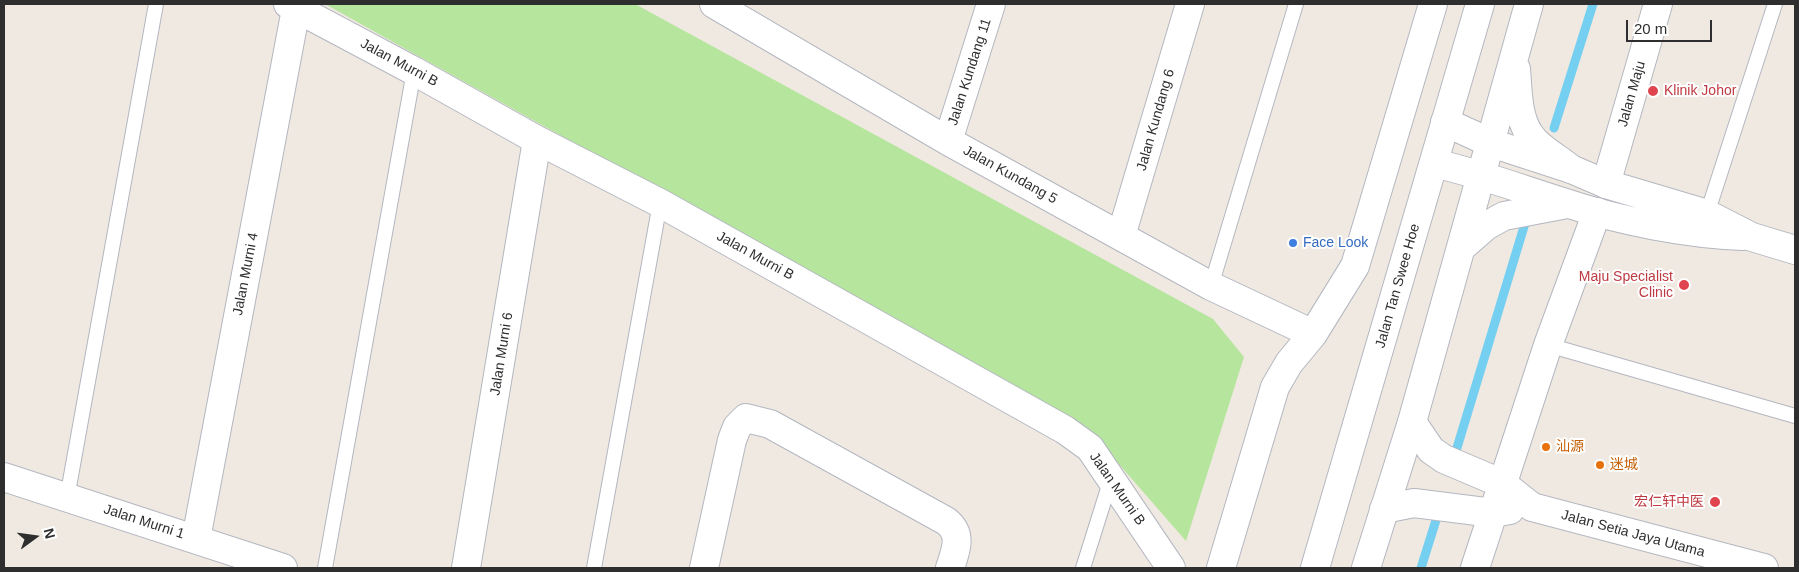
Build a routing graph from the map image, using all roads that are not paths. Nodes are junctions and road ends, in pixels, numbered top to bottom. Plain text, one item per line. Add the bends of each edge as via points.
1 (156, 4) edge
2 (714, 4) edge
3 (992, 4) edge
4 (1190, 4) edge
5 (1296, 4) edge
6 (1433, 4) edge
7 (1480, 4) edge
8 (1529, 4) edge
9 (1658, 4) edge
10 (1774, 4) edge
11 (292, 6) edge
12 (1515, 50) junction
13 (414, 71) junction
14 (1445, 122) junction
15 (537, 140) junction
16 (948, 141) junction
17 (1491, 143) junction
18 (1434, 163) junction
19 (1570, 169) junction
20 (1483, 175) junction
21 (1606, 184) junction
22 (660, 203) junction
23 (1567, 204) junction
24 (1597, 212) junction
25 (1707, 214) junction
26 (1121, 236) junction
27 (1752, 236) junction
28 (1462, 247) junction
29 (1795, 250) edge
30 (1211, 286) junction
31 (1313, 334) junction
32 (1548, 345) junction
33 (1795, 416) edge
34 (1412, 422) junction
35 (4, 477) edge
36 (1112, 478) junction
37 (1504, 484) junction
38 (67, 498) junction
39 (1532, 507) junction
40 (1384, 509) junction
41 (1493, 513) junction
42 (196, 539) junction
43 (1688, 559) edge
44 (283, 568) edge
45 (325, 568) edge
46 (466, 568) edge
47 (594, 568) edge
48 (704, 568) edge
49 (950, 568) edge
50 (1083, 568) edge
51 (1171, 568) edge
52 (1221, 568) edge
53 (1315, 568) edge
54 (1366, 568) edge
55 (1475, 568) edge
56 (1764, 568) edge

1 - 38 lane
2 - 16 street, Jalan Kundang 5
3 - 16 street, Jalan Kundang 11
4 - 26 street, Jalan Kundang 6
5 - 30 lane
6 - 31 street via 1355,266
7 - 14 street, Jalan Tan Swee Hoe
8 - 12 street
9 - 21 street, Jalan Maju
10 - 25 lane
11 - 13 street, Jalan Murni B
11 - 42 street, Jalan Murni 4
12 - 17 street
12 - 19 street via 1518,100 1524,123 1533,139
13 - 15 street, Jalan Murni B
13 - 45 lane
14 - 17 street
14 - 18 street, Jalan Tan Swee Hoe
15 - 22 street, Jalan Murni B
15 - 46 street, Jalan Murni 6
16 - 26 street, Jalan Kundang 5
17 - 19 street
17 - 20 street
18 - 20 street
18 - 53 street, Jalan Tan Swee Hoe
19 - 21 street
20 - 23 street
20 - 28 street
21 - 25 street
22 - 36 street, Jalan Murni B via 1065,430 1090,448
22 - 47 lane
23 - 24 street
23 - 28 street via 1504,216 1486,226
24 - 27 street via 1706,235
24 - 32 street
25 - 27 street
26 - 30 street, Jalan Kundang 5
27 - 29 street
28 - 34 street
30 - 31 street, Jalan Kundang 5
31 - 52 street via 1289,363 1275,387
32 - 33 lane
32 - 37 street
34 - 37 street via 1431,450 1444,459
34 - 40 street
35 - 38 street, Jalan Murni 1
36 - 50 lane
36 - 51 street, Jalan Murni B
37 - 39 street
37 - 41 street
38 - 42 street, Jalan Murni 1
39 - 41 street
39 - 43 street, Jalan Setia Jaya Utama
40 - 41 street via 1427,504
40 - 54 street
41 - 55 street
42 - 44 street, Jalan Murni 1
43 - 56 street, Jalan Setia Jaya Utama
48 - 49 street via 732,440 737,427 746,418 770,424 946,521 958,536

